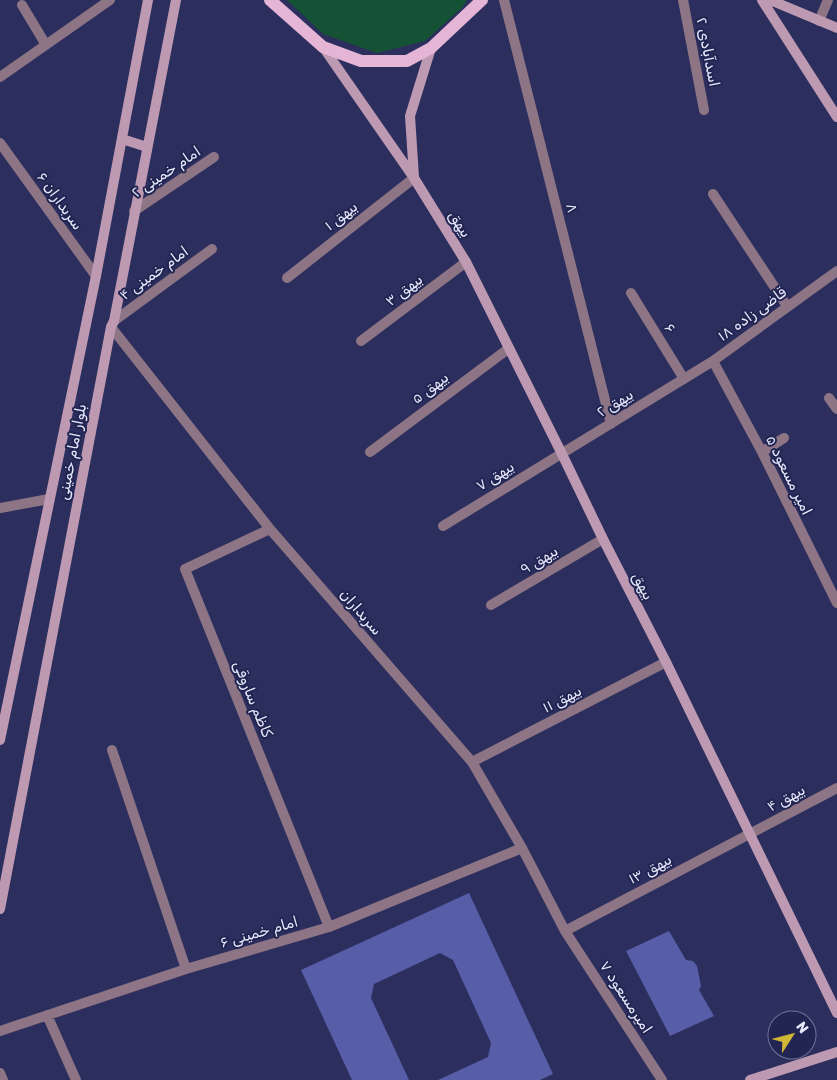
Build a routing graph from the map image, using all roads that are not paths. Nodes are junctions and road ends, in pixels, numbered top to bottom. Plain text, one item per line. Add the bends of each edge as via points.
1 (110, 0) edge
2 (148, 0) edge
3 (176, 0) edge
4 (270, 0) edge
5 (482, 0) edge
6 (504, 0) edge
7 (683, 0) edge
8 (762, 0) edge
9 (770, 0) edge
10 (828, 0) edge
11 (22, 5) dead end
12 (819, 21) junction
13 (837, 28) edge
14 (46, 45) junction
15 (323, 47) junction
16 (431, 48) junction
17 (0, 77) edge
18 (704, 110) dead end
19 (837, 116) edge
20 (122, 139) junction
21 (0, 142) edge
22 (147, 147) junction
23 (214, 157) dead end
24 (414, 178) junction
25 (713, 194) dead end
26 (134, 211) junction
27 (212, 249) dead end
28 (466, 262) junction
29 (837, 271) edge
30 (96, 276) junction
31 (287, 278) dead end
32 (631, 293) dead end
33 (787, 306) junction
34 (113, 324) junction
35 (361, 341) dead end
36 (508, 349) junction
37 (714, 361) junction
38 (684, 379) junction
39 (829, 398) dead end
40 (837, 409) edge
41 (611, 424) junction
42 (784, 438) dead end
43 (370, 452) dead end
44 (561, 452) junction
45 (762, 452) junction
46 (49, 499) junction
47 (0, 508) edge
48 (444, 526) dead end
49 (270, 529) junction
50 (603, 540) junction
51 (837, 603) edge
52 (491, 606) dead end
53 (666, 662) junction
54 (0, 740) edge
55 (112, 750) dead end
56 (472, 762) junction
57 (837, 788) edge
58 (750, 834) junction
59 (522, 848) junction
60 (0, 909) edge
61 (329, 927) junction
62 (565, 931) junction
63 (186, 969) junction
64 (837, 1013) edge
65 (47, 1015) junction
66 (0, 1032) edge
67 (837, 1052) edge
68 (0, 1074) edge
69 (3, 1080) edge
70 (76, 1080) edge
71 (662, 1080) edge
72 (750, 1080) edge

1 - 14 street
2 - 20 main road, بلوار امام خمینی
3 - 22 main road, بلوار امام خمینی
4 - 15 main road
5 - 16 main road
6 - 41 street, ۸
7 - 18 street, اسدآبادی ۲
8 - 19 main road
9 - 12 main road
10 - 12 street
11 - 14 street
12 - 13 main road
14 - 17 street
15 - 16 main road via 361,61 408,61
15 - 24 main road, بیهق
16 - 24 main road via 410,116
20 - 22 main road
20 - 30 main road, بلوار امام خمینی
21 - 30 street, سربداران ۶
22 - 26 main road, بلوار امام خمینی
23 - 26 street, امام خمینی ۲
24 - 28 main road, بیهق
24 - 31 street, بیهق ۱
25 - 33 street
26 - 34 main road, بلوار امام خمینی
27 - 34 street, امام خمینی ۴
28 - 35 street, بیهق ۳
28 - 36 main road, بیهق
29 - 33 street, قاضی زاده ۱۸
30 - 46 main road, بلوار امام خمینی
32 - 38 street, ۶
33 - 37 street, قاضی زاده ۱۸
34 - 49 street, سربداران
34 - 60 main road, بلوار امام خمینی
36 - 43 street, بیهق ۵
36 - 44 main road, بیهق
37 - 38 street, قاضی زاده ۱۸
37 - 45 street, امیر مسعود ۵
38 - 41 street, بیهق ۲
39 - 40 street
41 - 44 street, بیهق ۲
42 - 45 street
44 - 48 street, بیهق ۷
44 - 50 main road, بیهق
45 - 51 street, امیر مسعود ۵
46 - 47 street
46 - 54 main road, بلوار امام خمینی
49 - 56 street, سربداران
49 - 61 street, کاظم ساروقی via 185,570
50 - 52 street, بیهق ۹
50 - 53 main road, بیهق
53 - 56 street, بیهق ۱۱
53 - 58 main road, بیهق
55 - 63 street
56 - 59 street, سربداران
57 - 58 street, بیهق ۴
58 - 62 street, بیهق ۱۳
58 - 64 main road, بیهق
59 - 61 street, امام خمینی ۶
59 - 62 street, سربداران
61 - 63 street, امام خمینی ۶
62 - 71 street, امیرمسعود ۷
63 - 65 street, امام خمینی ۶
65 - 66 street, امام خمینی ۶
65 - 70 street
67 - 72 main road
68 - 69 street

